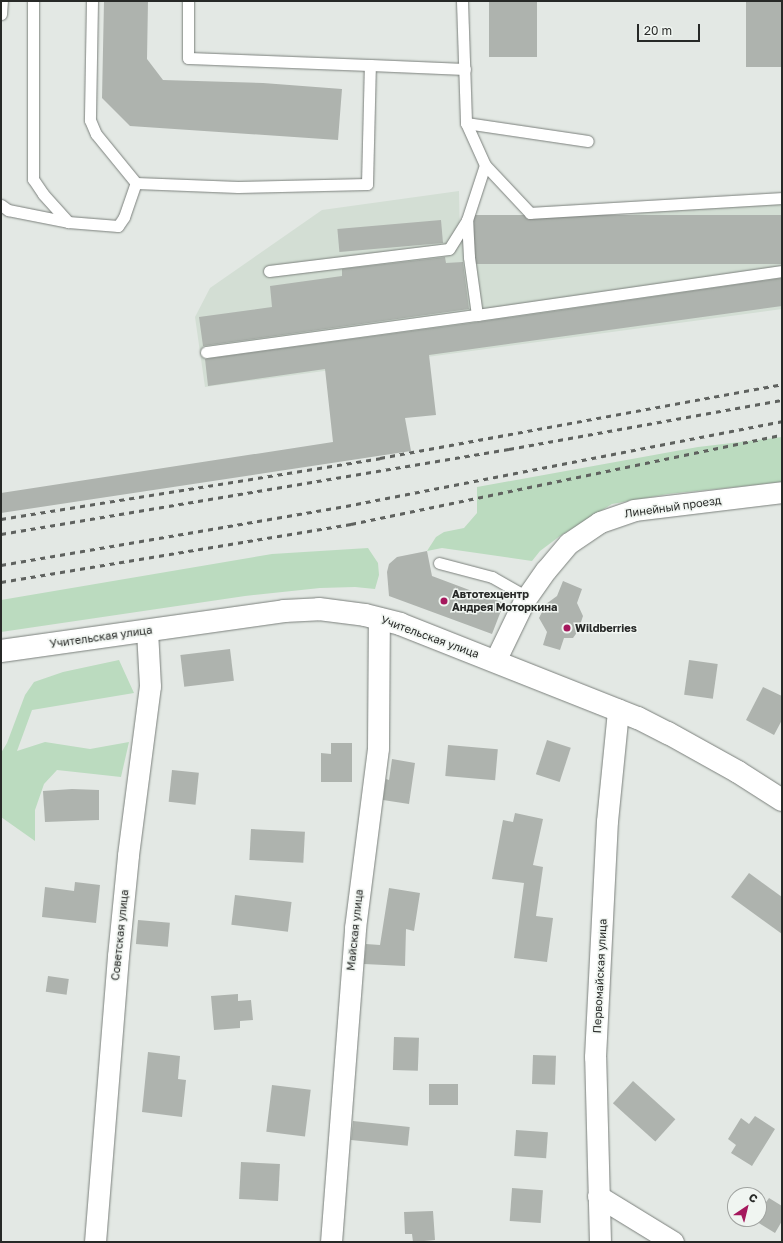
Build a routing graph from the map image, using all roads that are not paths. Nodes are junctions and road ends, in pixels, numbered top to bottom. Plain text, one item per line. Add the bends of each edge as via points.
1 (2, 1) edge
2 (33, 1) edge
3 (92, 1) edge
4 (188, 1) edge
5 (462, 1) edge
6 (1, 14) edge
7 (370, 65) junction
8 (465, 69) junction
9 (466, 123) junction
10 (588, 141) dead end
11 (485, 165) junction
12 (136, 183) junction
13 (782, 198) edge
14 (1, 205) edge
15 (467, 220) junction
16 (68, 222) junction
17 (269, 271) dead end
18 (782, 271) edge
19 (476, 315) junction
20 (206, 352) dead end
21 (782, 492) edge
22 (439, 563) dead end
23 (527, 597) junction
24 (379, 618) junction
25 (148, 630) junction
26 (1, 651) edge
27 (495, 661) junction
28 (618, 710) junction
29 (782, 800) edge
30 (598, 1196) junction
31 (95, 1242) edge
32 (332, 1242) edge
33 (600, 1242) edge
34 (673, 1242) edge

1 - 6 lane
2 - 16 lane via 33,179
3 - 12 lane via 90,120 96,134
4 - 7 lane via 188,58
5 - 8 lane
7 - 8 lane
7 - 12 lane via 367,184 238,187
8 - 9 lane
9 - 10 lane
9 - 11 lane
11 - 13 lane via 530,213
11 - 15 lane
12 - 16 lane via 124,217 118,226
14 - 16 lane via 8,210
15 - 17 lane via 449,249
15 - 19 lane
18 - 19 lane
19 - 20 lane
21 - 23 street, Линейный проезд via 634,510 600,522 569,543 558,554
22 - 23 lane via 492,578
23 - 27 street, Линейный проезд
24 - 25 street, Учительская улица via 333,610 284,611
24 - 27 street, Учительская улица
24 - 32 street, Майская улица via 378,748 354,928
25 - 26 street, Учительская улица
25 - 31 street, Советская улица via 150,686 118,956
27 - 28 street, Учительская улица
28 - 29 street, Учительская улица via 668,732
28 - 30 street, Первомайская улица via 607,821 596,1057
30 - 33 street, Первомайская улица
30 - 34 street

